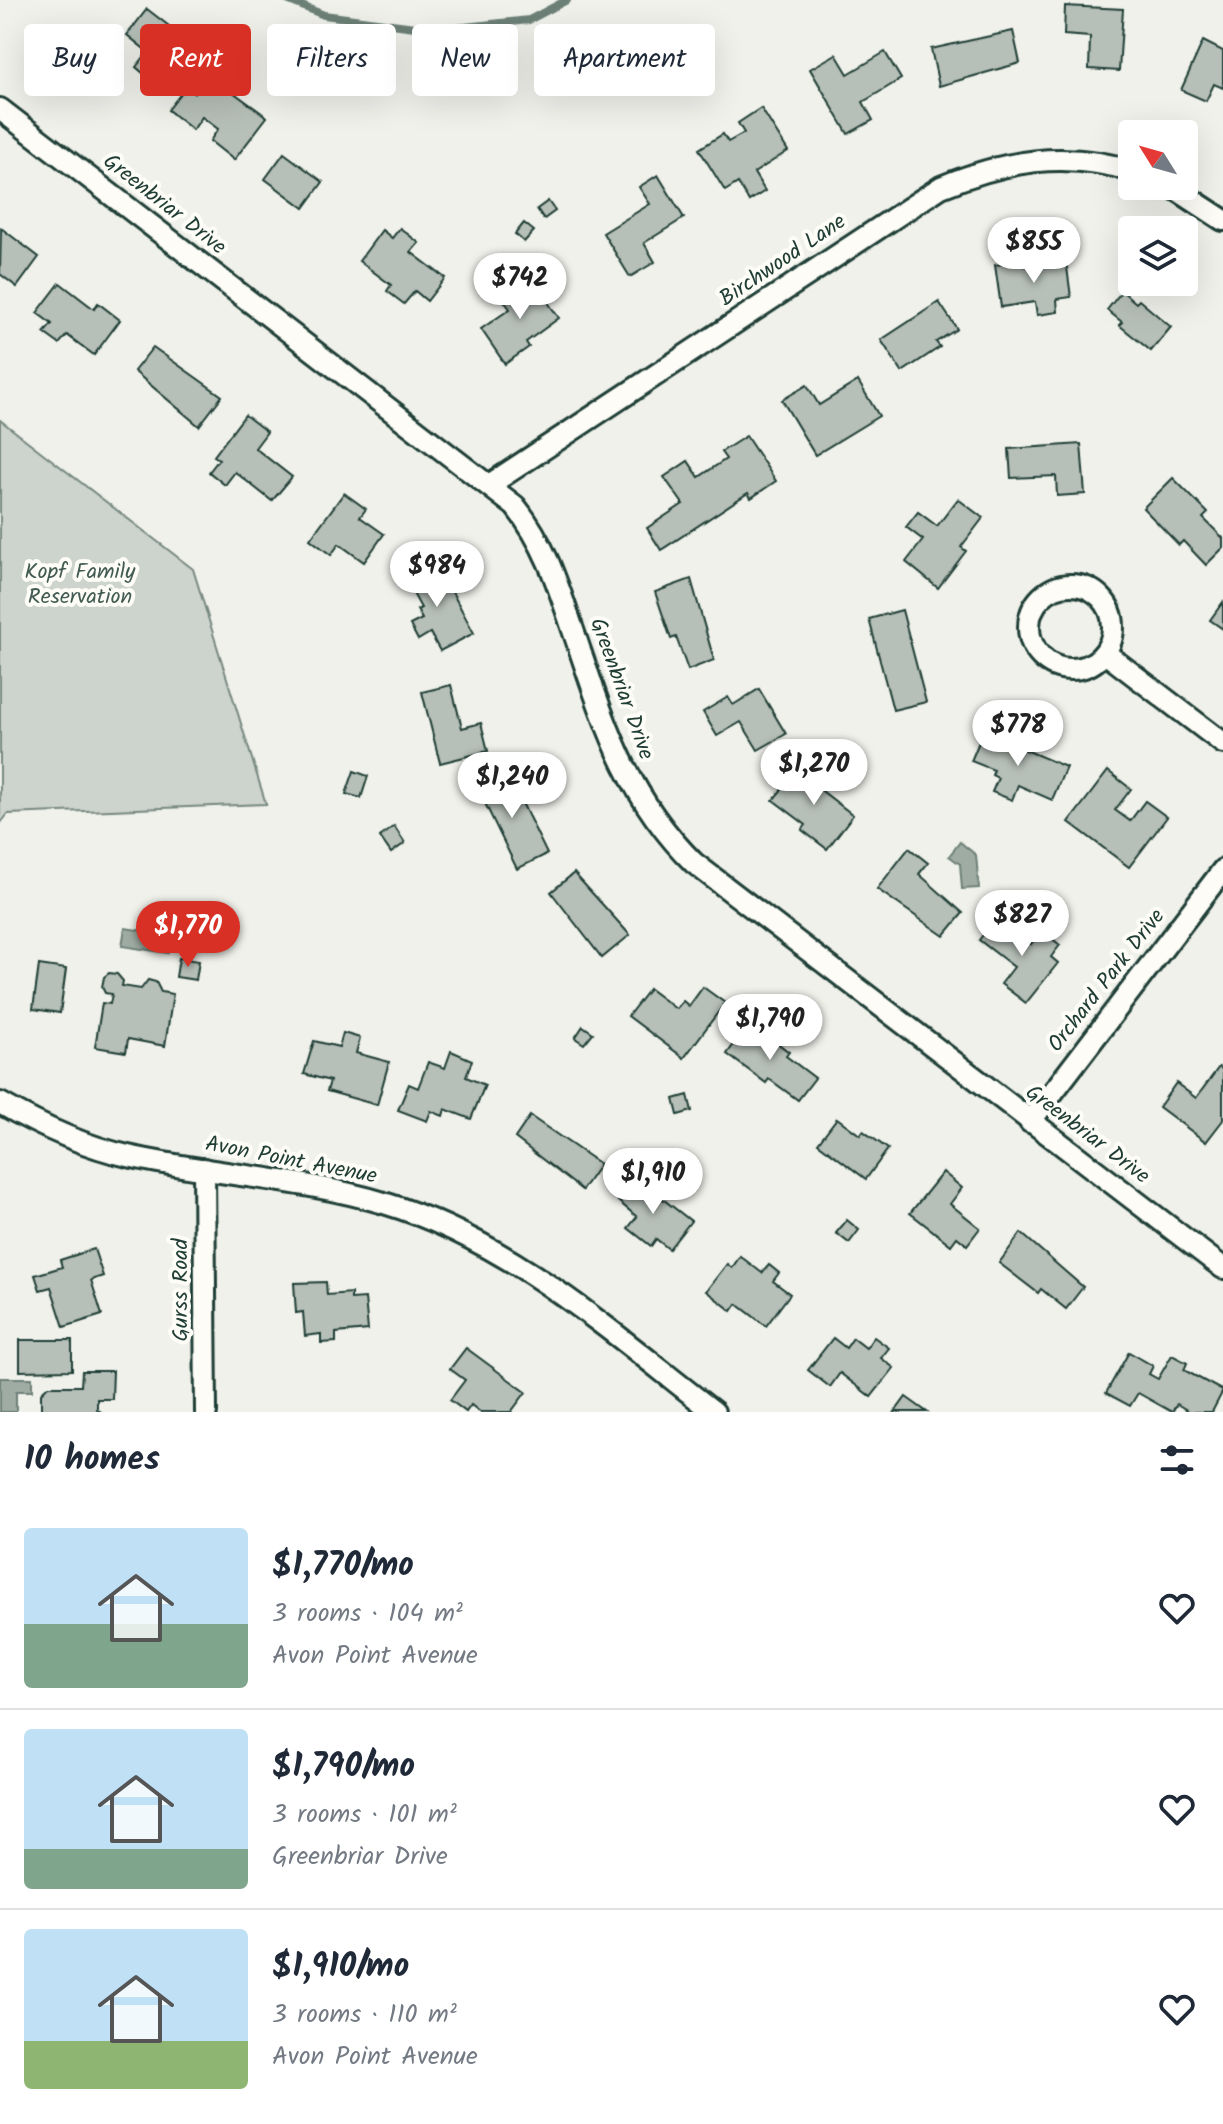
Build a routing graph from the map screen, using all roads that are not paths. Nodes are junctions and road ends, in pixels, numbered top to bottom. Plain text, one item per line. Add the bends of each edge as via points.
1 (0, 109) edge
2 (1118, 168) edge
3 (1192, 200) edge
4 (1223, 220) edge
5 (489, 485) junction
6 (1105, 653) junction
7 (1223, 743) edge
8 (1223, 870) edge
9 (0, 1103) edge
10 (1030, 1122) junction
11 (204, 1169) junction
12 (1223, 1268) edge
13 (206, 1412) edge
14 (714, 1412) edge

1 - 5 street, Greenbriar Drive
2 - 5 street, Birchwood Lane via 1047,159 982,170 941,187
3 - 4 street
5 - 10 street, Greenbriar Drive via 515,506 546,552 620,762 644,806 676,845
6 - 6 street via 1114,627 1105,600 1082,585 1068,584 1043,595 1029,620 1034,647 1042,658 1068,669 1082,668
6 - 7 street
8 - 10 street, Orchard Park Drive
9 - 11 street, Avon Point Avenue via 94,1147
10 - 12 street, Greenbriar Drive
11 - 13 street, Gurss Road
11 - 14 street, Avon Point Avenue via 386,1203 479,1243 565,1297

